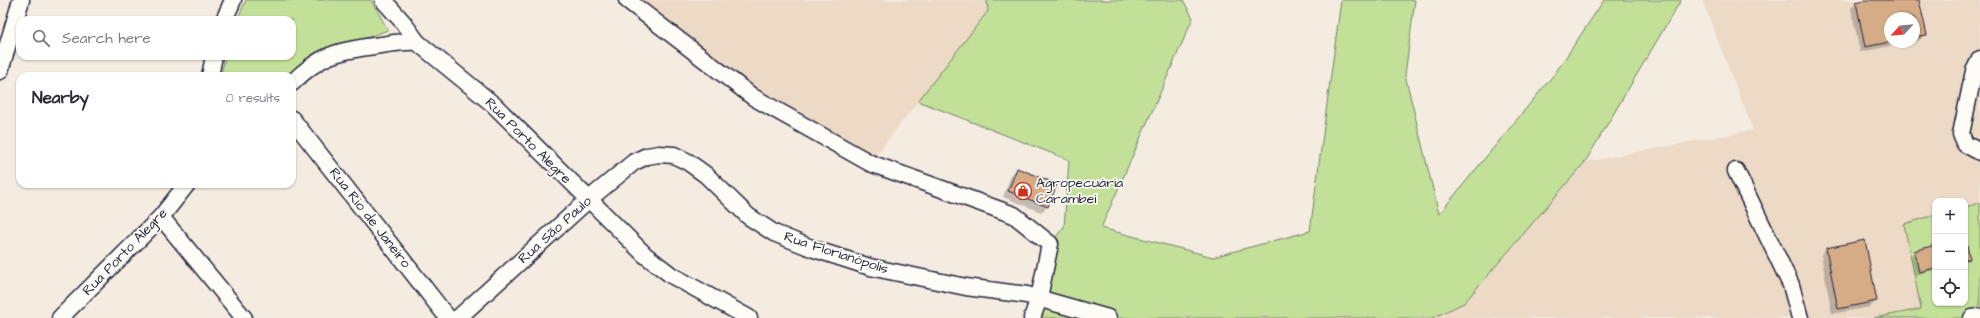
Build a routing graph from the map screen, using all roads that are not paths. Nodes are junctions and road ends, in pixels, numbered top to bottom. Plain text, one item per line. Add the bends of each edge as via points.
1 (22, 0) edge
2 (233, 0) edge
3 (382, 0) edge
4 (627, 0) edge
5 (17, 16) edge
6 (226, 16) edge
7 (16, 19) edge
8 (417, 42) junction
9 (1980, 59) edge
10 (213, 60) edge
11 (0, 71) edge
12 (211, 72) edge
13 (296, 80) edge
14 (296, 124) edge
15 (1980, 152) edge
16 (659, 154) joint
17 (1736, 171) dead end
18 (184, 188) edge
19 (588, 200) junction
20 (161, 217) junction
21 (1039, 298) junction
22 (1980, 317) edge
23 (60, 318) edge
24 (244, 318) edge
25 (448, 318) edge
26 (458, 318) edge
27 (748, 318) edge
28 (1032, 318) edge
29 (1108, 318) edge
30 (1800, 318) edge
31 (1972, 318) edge

1 - 5 street
2 - 6 street
3 - 8 street, Rua Porto Alegre
4 - 21 street via 753,97 870,163 1014,215 1050,244
7 - 11 street
8 - 13 street via 405,41 337,52 314,64
8 - 19 street, Rua Porto Alegre via 494,105
9 - 15 street via 1974,71 1961,134 1966,144
10 - 12 street
14 - 25 street, Rua Rio de Janeiro
16 - 19 street, Rua São Paulo via 634,162
16 - 21 street, Rua Florianópolis via 674,155 688,162 706,175 748,216 774,233 814,249 870,267 966,287
17 - 30 street via 1791,286
18 - 20 street, Rua Porto Alegre
19 - 26 street, Rua São Paulo
19 - 27 street, Rua Porto Alegre via 645,256 671,274
20 - 23 street, Rua Porto Alegre
20 - 24 street
21 - 28 street
21 - 29 street, Rua Florianópolis
22 - 31 street

